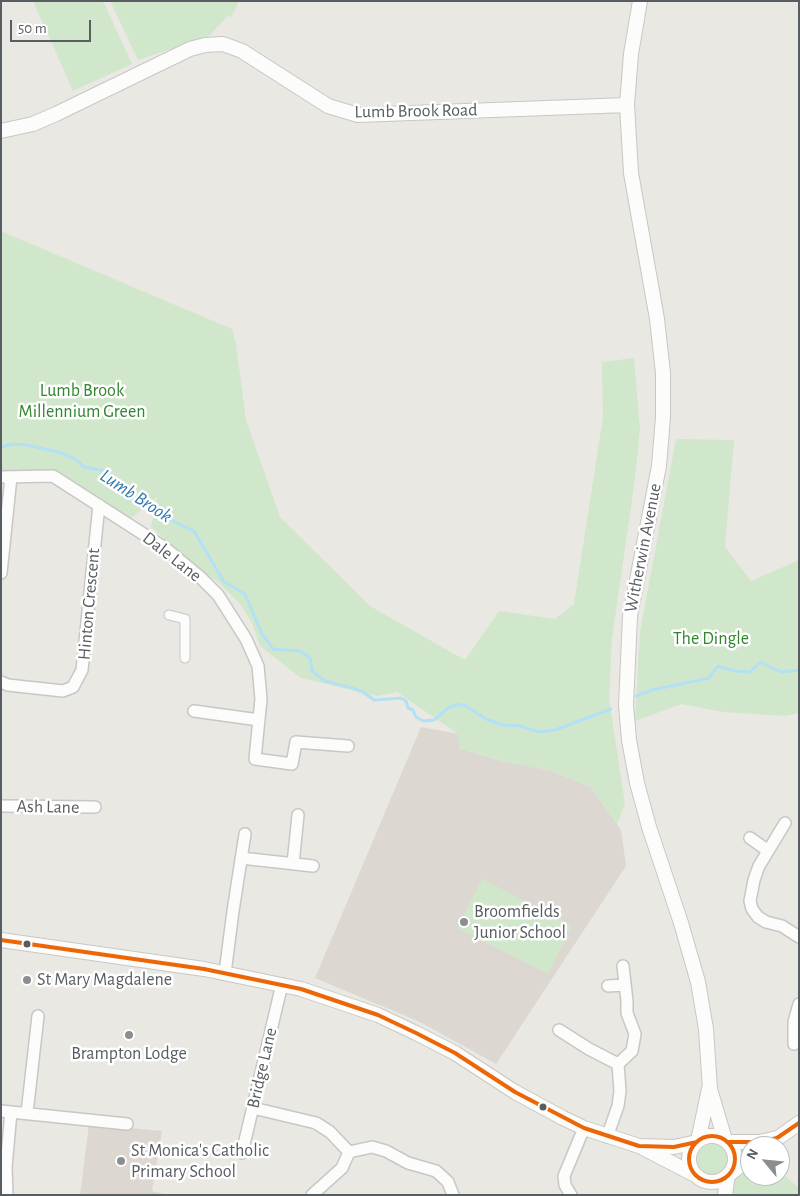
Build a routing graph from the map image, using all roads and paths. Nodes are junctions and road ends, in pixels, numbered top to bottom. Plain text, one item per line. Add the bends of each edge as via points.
1 (640, 1) edge
2 (626, 105) junction
3 (1, 131) edge
4 (6, 477) edge
5 (99, 505) junction
6 (1, 573) edge
7 (169, 615) dead end
8 (185, 658) dead end
9 (1, 682) edge
10 (194, 711) dead end
11 (259, 720) junction
12 (348, 746) dead end
13 (1, 806) edge
14 (95, 807) dead end
15 (298, 815) dead end
16 (785, 821) dead end
17 (245, 834) dead end
18 (750, 838) dead end
19 (767, 850) junction
20 (241, 858) junction
21 (293, 864) junction
22 (313, 866) dead end
23 (799, 937) edge
24 (1, 940) edge
25 (623, 966) dead end
26 (225, 973) junction
27 (282, 984) junction
28 (624, 985) junction
29 (608, 986) dead end
30 (799, 1004) edge
31 (38, 1016) dead end
32 (559, 1030) dead end
33 (794, 1044) dead end
34 (618, 1064) junction
35 (710, 1089) junction
36 (253, 1108) junction
37 (6, 1111) edge
38 (27, 1114) junction
39 (799, 1123) edge
40 (127, 1124) dead end
41 (584, 1128) junction
42 (781, 1136) edge
43 (607, 1137) junction
44 (726, 1141) junction
45 (740, 1141) edge
46 (698, 1142) junction
47 (639, 1146) junction
48 (349, 1152) junction
49 (242, 1153) dead end
50 (740, 1166) edge
51 (729, 1175) junction
52 (697, 1176) junction
53 (7, 1195) edge
54 (312, 1195) edge
55 (453, 1195) edge
56 (571, 1195) edge
57 (705, 1195) edge
58 (725, 1195) edge

1 - 2 street, Witherwin Avenue
2 - 3 street, Lumb Brook Road via 358,115 328,106 242,51 222,44 190,50 33,124
2 - 35 street, Witherwin Avenue via 631,172 657,319 664,418 659,466 628,630 626,705 637,783 698,982 706,1029
4 - 5 street, Dale Lane via 53,476
4 - 6 street
5 - 9 street, Hinton Crescent via 82,670 78,678 73,686 63,691
5 - 11 street, Dale Lane via 165,548 222,600 258,666 261,684
7 - 8 street via 185,618
10 - 11 street
11 - 12 street, Dale Lane via 255,760 292,764 296,742
13 - 14 street, Ash Lane
15 - 21 street
16 - 19 street
17 - 20 street
18 - 19 street
19 - 23 street via 754,880 750,900 752,909 758,918 782,926
20 - 21 street
20 - 26 street
21 - 22 street
24 - 26 street
25 - 28 street
26 - 27 street
27 - 36 street, Bridge Lane
27 - 41 street via 378,1015 416,1033 515,1092
28 - 29 street
28 - 34 street via 627,1012 635,1034 632,1051
30 - 33 street via 794,1022
31 - 38 street
32 - 34 street
34 - 43 street via 618,1106
35 - 44 street, Witherwin Avenue
35 - 46 street, Witherwin Avenue
36 - 48 street via 316,1123
36 - 49 street, Bridge Lane
37 - 38 street
37 - 53 street
38 - 40 street
39 - 42 street
41 - 43 street
41 - 56 street via 564,1176
43 - 47 street
44 - 45 street
44 - 46 street via 714,1136
44 - 51 street via 735,1156
46 - 47 street via 674,1147
46 - 52 street via 689,1158
47 - 52 street
48 - 54 street via 342,1168
48 - 55 street via 372,1147 436,1171 448,1182
50 - 51 street
51 - 52 street via 716,1182
51 - 58 street
52 - 57 street

